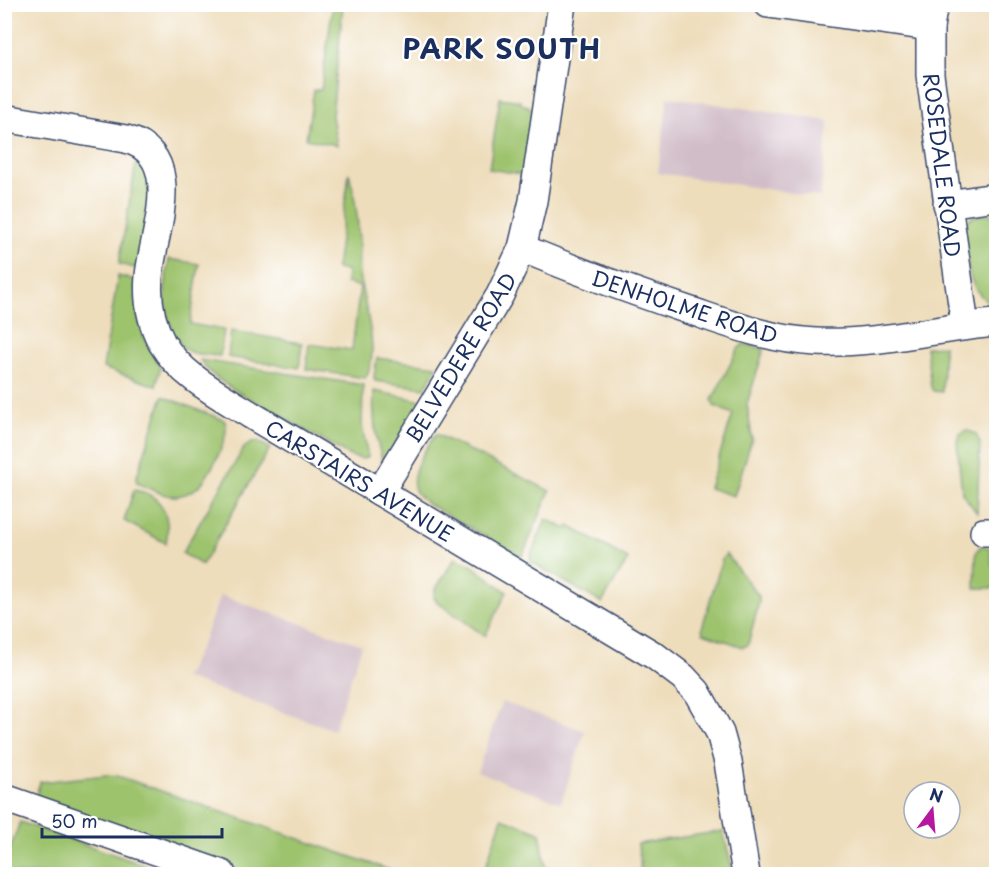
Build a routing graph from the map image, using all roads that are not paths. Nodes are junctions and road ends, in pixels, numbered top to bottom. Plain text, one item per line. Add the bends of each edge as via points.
1 (562, 4) edge
2 (768, 4) edge
3 (932, 16) edge
4 (4, 118) edge
5 (996, 197) edge
6 (947, 204) junction
7 (522, 248) junction
8 (996, 323) edge
9 (965, 326) junction
10 (380, 492) junction
11 (4, 798) edge
12 (222, 874) edge
13 (746, 874) edge

1 - 7 street, BELVEDERE ROAD via 533,201
2 - 3 street
3 - 6 street, ROSEDALE ROAD via 930,75
4 - 10 street, CARSTAIRS AVENUE via 126,139 150,151 163,183 149,290 162,344 211,390
5 - 6 street
6 - 9 street, ROSEDALE ROAD
7 - 9 street, DENHOLME ROAD via 669,304 784,339 855,340
7 - 10 street, BELVEDERE ROAD via 496,303
8 - 9 street, DENHOLME ROAD
10 - 13 street, CARSTAIRS AVENUE via 655,656 683,677 697,692 720,733
11 - 12 street

